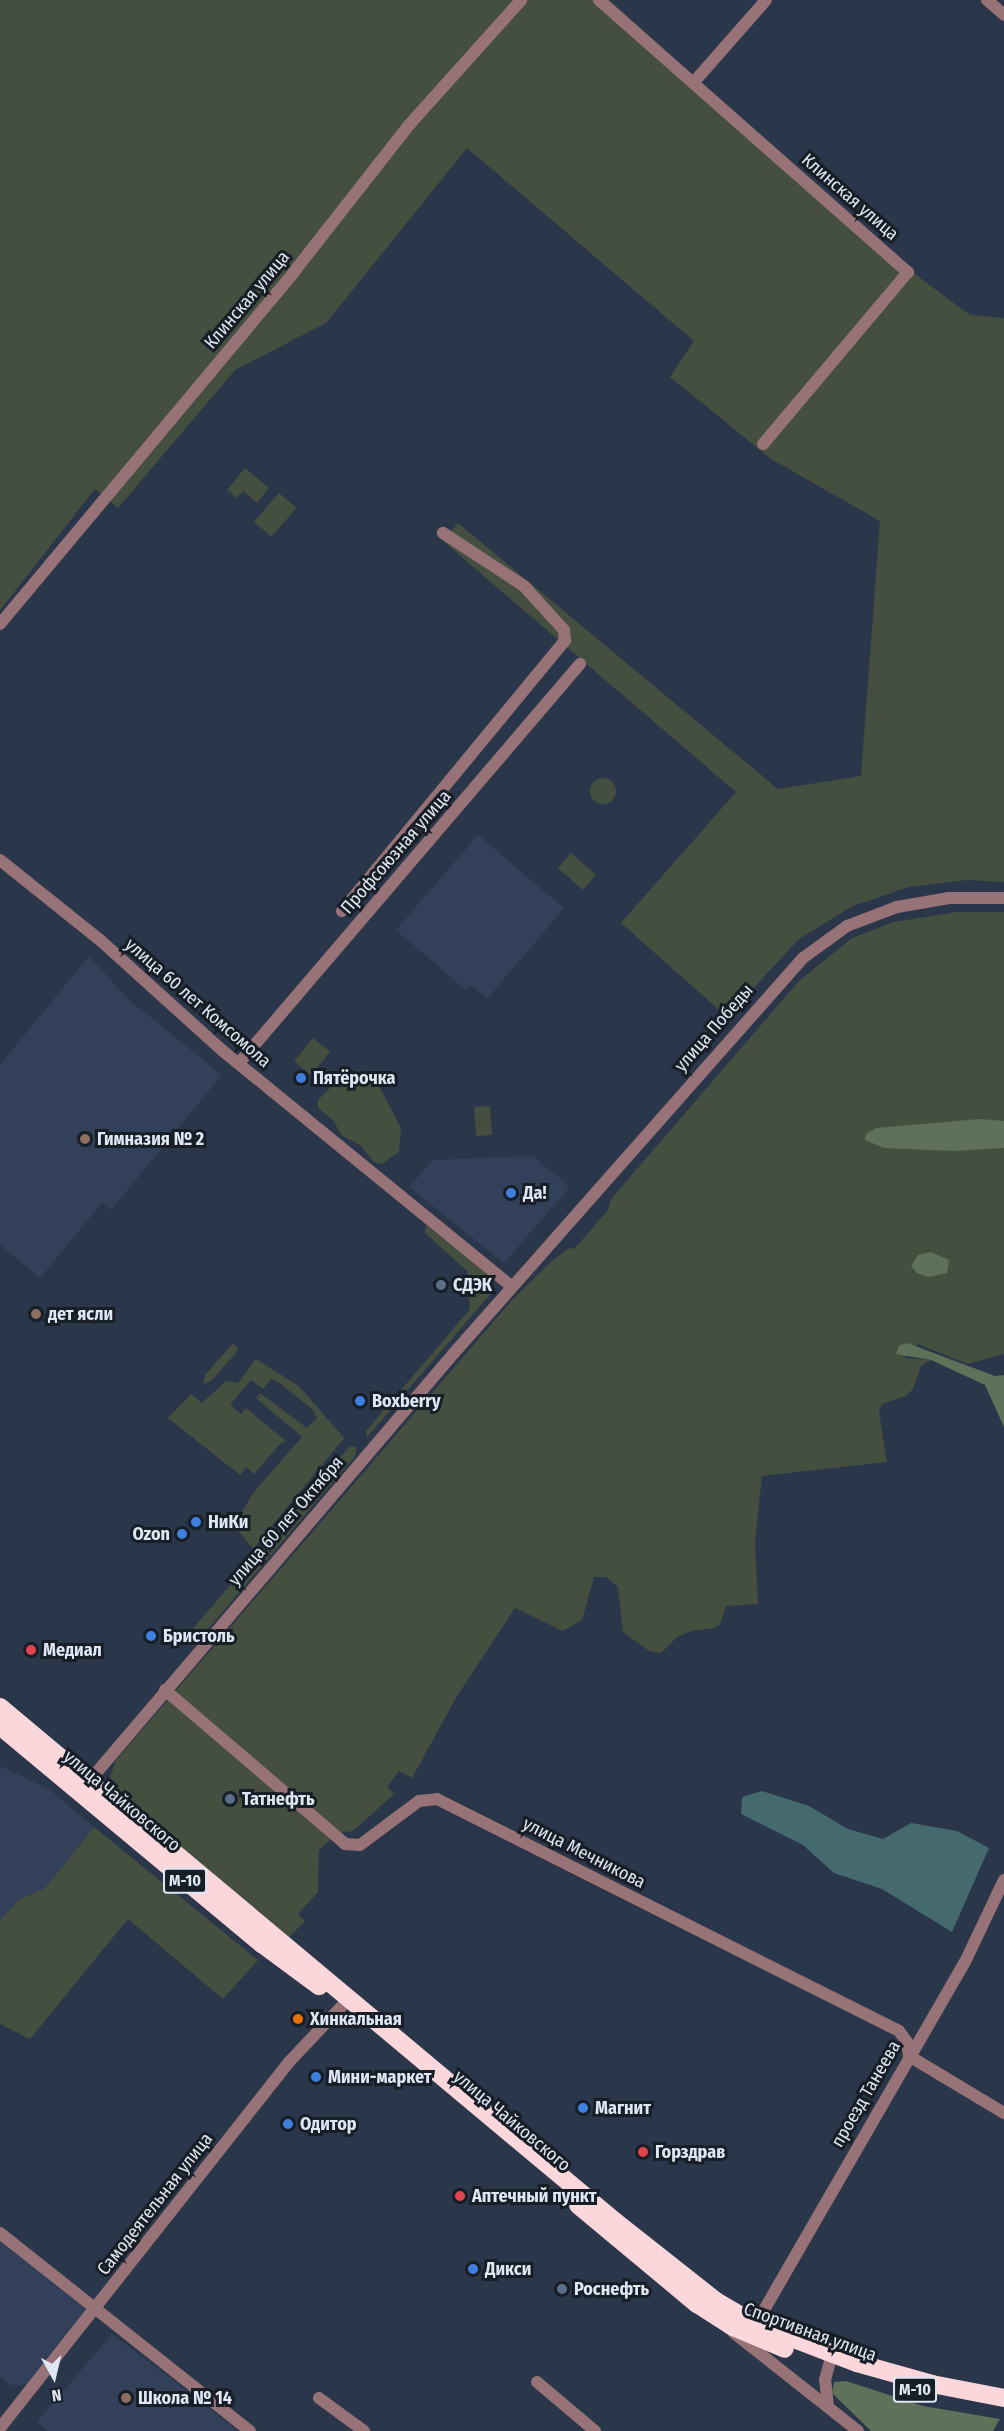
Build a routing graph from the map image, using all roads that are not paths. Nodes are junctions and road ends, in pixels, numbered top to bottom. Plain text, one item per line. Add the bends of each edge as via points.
1 (521, 0) edge
2 (599, 0) edge
3 (766, 0) edge
4 (987, 0) edge
5 (1004, 15) edge
6 (694, 82) junction
7 (763, 444) dead end
8 (442, 533) dead end
9 (0, 624) edge
10 (580, 664) dead end
11 (0, 860) edge
12 (1004, 898) edge
13 (342, 911) dead end
14 (239, 1063) junction
15 (512, 1287) junction
16 (165, 1690) junction
17 (0, 1707) edge
18 (0, 1726) edge
19 (84, 1787) junction
20 (1004, 1880) edge
21 (343, 2005) junction
22 (909, 2056) junction
23 (1004, 2114) edge
24 (0, 2233) edge
25 (94, 2311) junction
26 (735, 2312) joint
27 (710, 2313) junction
28 (752, 2330) junction
29 (830, 2359) junction
30 (537, 2382) dead end
31 (318, 2398) dead end
32 (1004, 2398) edge
33 (828, 2407) junction
34 (1004, 2408) edge
35 (0, 2428) edge
36 (250, 2431) edge
37 (364, 2431) edge
38 (595, 2431) edge
39 (858, 2431) edge

1 - 9 street, Клинская улица via 409,125 293,273
2 - 6 street, Клинская улица
3 - 6 street
4 - 5 street
6 - 7 street, Клинская улица via 908,272
8 - 13 street via 524,586 564,630 565,640
10 - 14 street, Профсоюзная улица
11 - 14 street, улица 60 лет Комсомола via 100,940
12 - 15 street, улица Победы via 949,898 897,907 847,926 815,947 773,988
14 - 15 street, улица 60 лет Комсомола
15 - 16 street, улица 60 лет Октября
16 - 19 street, улица 60 лет Октября
16 - 22 street, улица Мечникова via 345,1844 360,1845 419,1801 437,1799 899,2031 907,2042
17 - 19 highway, улица Чайковского / М-10
18 - 19 highway, улица Чайковского / М-10
19 - 21 highway, улица Чайковского / М-10 via 262,1944
19 - 26 highway, улица Чайковского / М-10 via 658,2257
20 - 22 street, проезд Танеева via 965,1962
21 - 25 street, Самодеятельная улица via 290,2061
21 - 27 highway, улица Чайковского / М-10 via 608,2233
22 - 23 street
22 - 28 street, проезд Танеева
24 - 25 street
25 - 35 street, Самодеятельная улица
25 - 36 street
26 - 28 highway, Спортивная улица / М-10
27 - 28 highway, Спортивная улица / М-10
27 - 33 street, улица Чайковского
28 - 29 highway, Спортивная улица / М-10
29 - 32 highway, Спортивная улица / М-10
29 - 33 street via 825,2380
29 - 34 highway, Спортивная улица / М-10 via 923,2392
30 - 38 street
31 - 37 street
33 - 39 street, улица Чайковского

